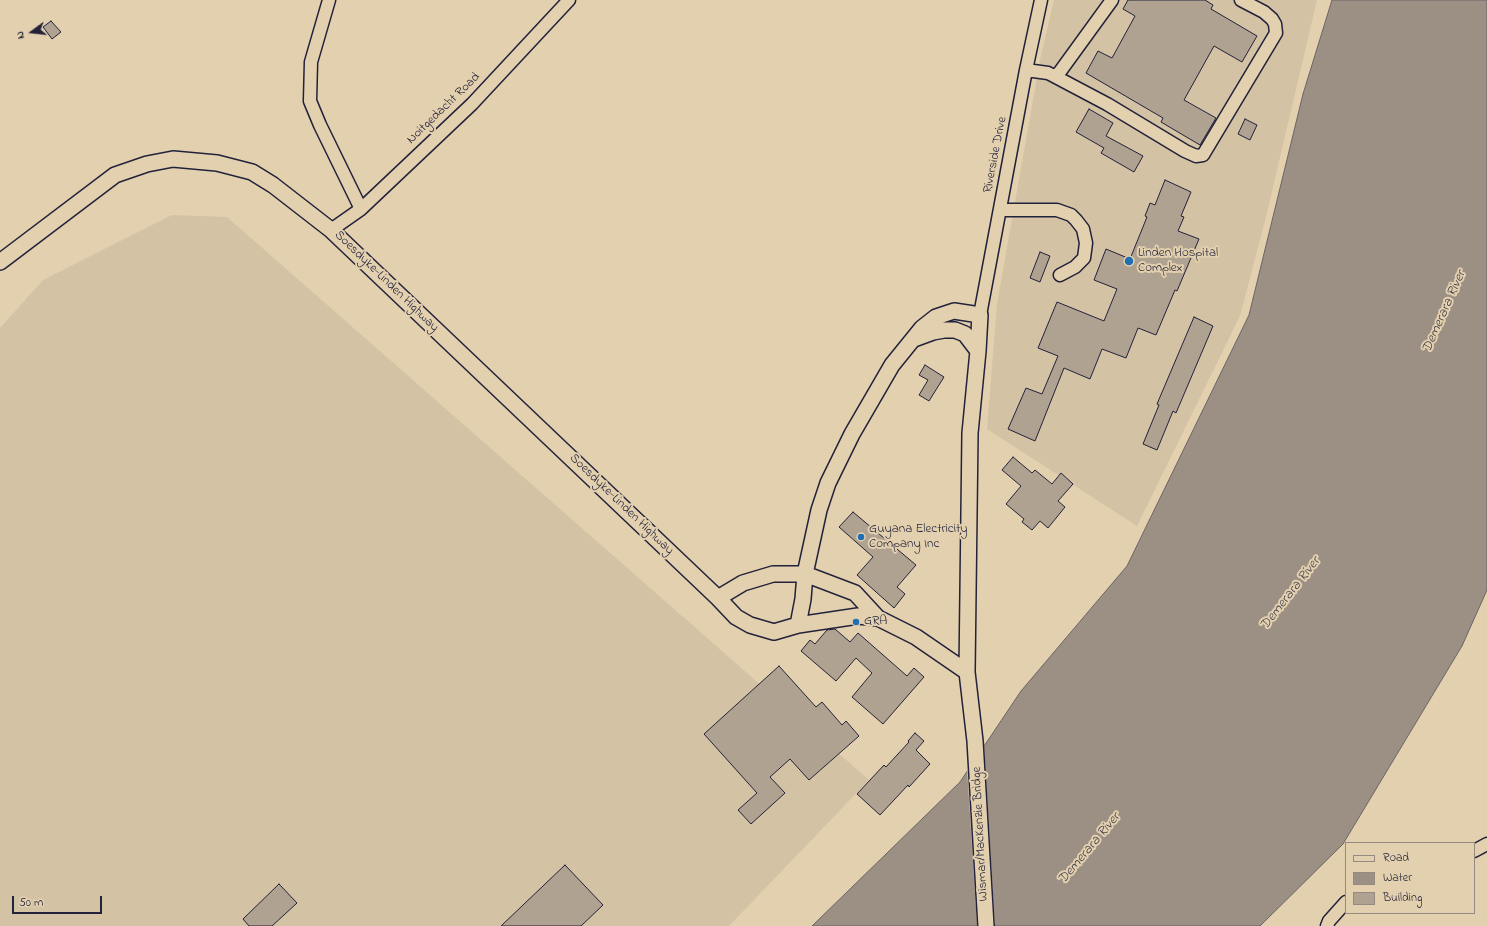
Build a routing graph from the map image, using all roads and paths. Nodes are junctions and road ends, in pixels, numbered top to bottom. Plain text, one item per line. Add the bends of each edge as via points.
1 (329, 0) edge
2 (569, 0) edge
3 (1041, 0) edge
4 (1112, 0) edge
5 (1241, 0) edge
6 (1026, 70) junction
7 (1054, 76) junction
8 (361, 209) junction
9 (1000, 210) junction
10 (331, 230) junction
11 (0, 262) edge
12 (1060, 275) dead end
13 (980, 315) junction
14 (913, 339) junction
15 (978, 351) junction
16 (805, 574) junction
17 (718, 598) junction
18 (878, 618) junction
19 (798, 625) junction
20 (967, 672) junction
21 (1487, 844) edge
22 (1475, 850) edge
23 (1345, 903) edge
24 (986, 926) edge
25 (1327, 926) edge

1 - 8 street via 311,62 310,101
2 - 8 street, Noitgedacht Road via 472,104
3 - 6 street, Riverside Drive
4 - 7 street via 1060,73
5 - 7 street via 1272,19 1276,33 1204,155 1196,156 1185,151 1107,104
6 - 7 street
6 - 9 street, Riverside Drive
8 - 10 street, Noitgedacht Road
9 - 12 street via 1057,210 1071,215 1076,220 1083,229 1086,243 1084,258 1075,267
9 - 13 street, Riverside Drive
10 - 11 main road, Soesdyke-Linden Highway via 252,172 217,163 174,159 147,164 115,175
10 - 17 main road, Soesdyke-Linden Highway
13 - 14 main road via 954,312 936,317
13 - 15 main road
14 - 15 main road via 933,332 955,330 965,334
14 - 16 main road via 892,365 852,434 828,483 819,510
15 - 20 main road via 970,433
16 - 17 main road, Soesdyke-Linden Highway via 773,574 743,583
16 - 18 main road, Soesdyke-Linden Highway via 855,593
16 - 19 main road
17 - 19 main road, Soesdyke-Linden Highway via 736,617 750,625 774,632
18 - 19 main road, Soesdyke-Linden Highway via 858,616
18 - 20 main road, Soesdyke-Linden Highway via 916,637
20 - 24 main road, Wismar/MacKenzie Bridge via 975,741
21 - 22 street
23 - 25 street

